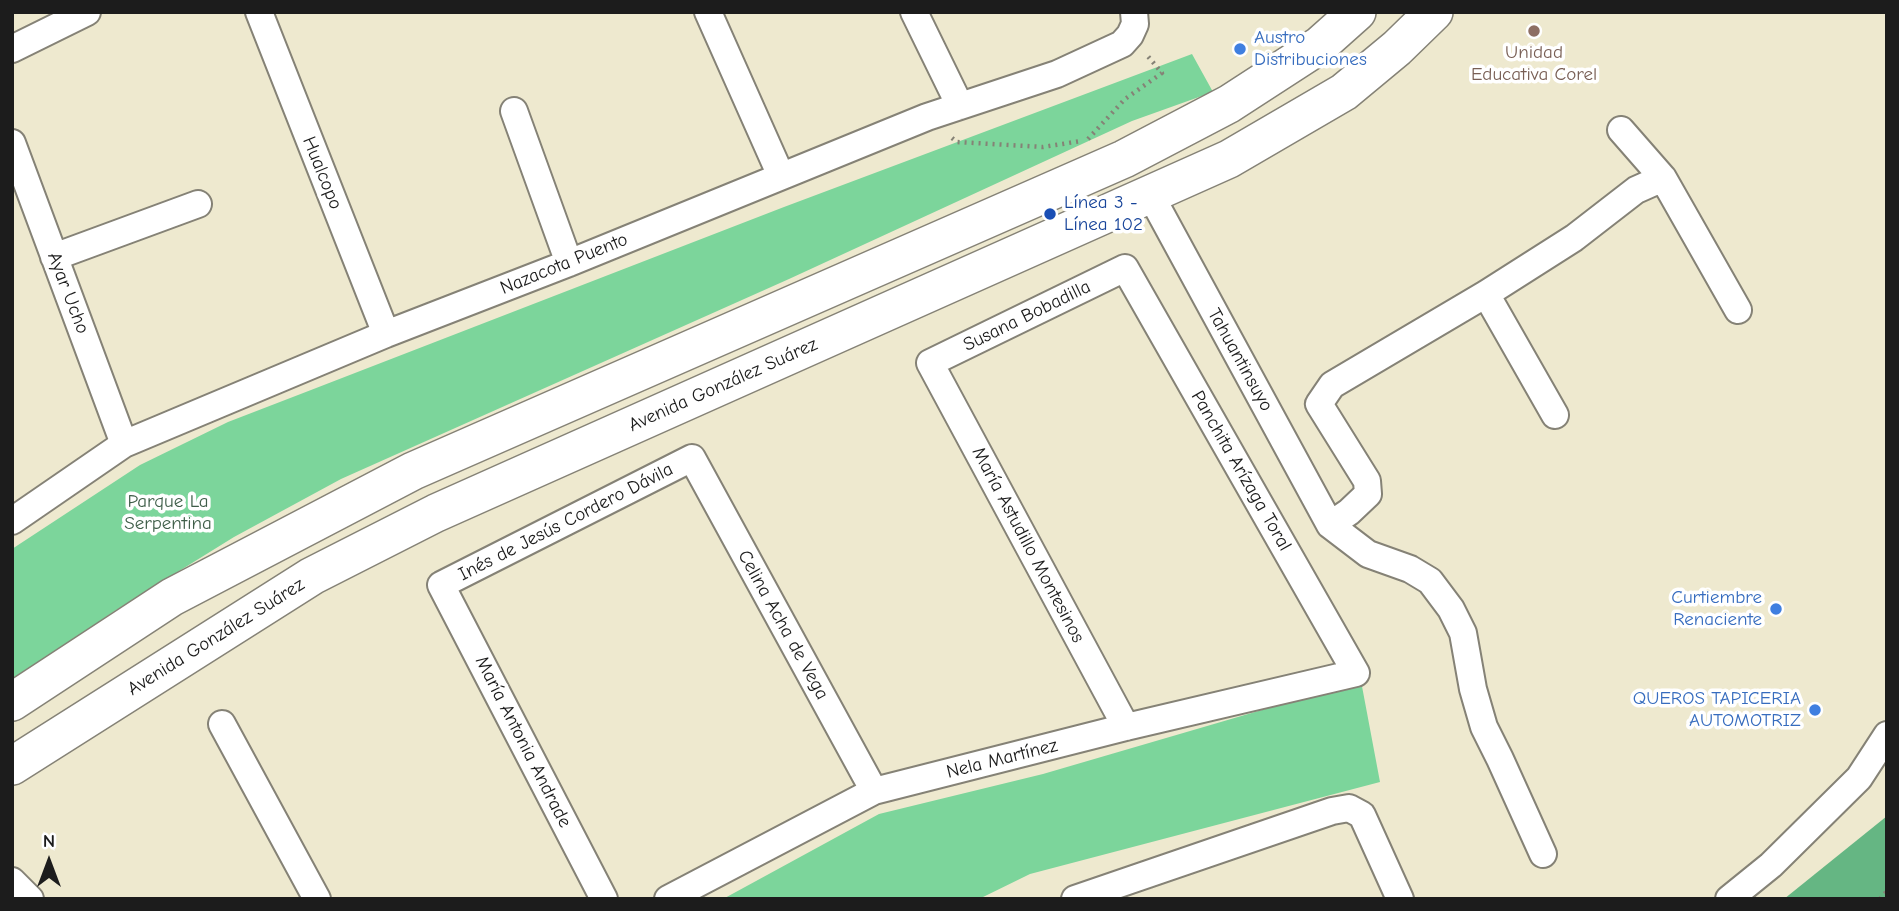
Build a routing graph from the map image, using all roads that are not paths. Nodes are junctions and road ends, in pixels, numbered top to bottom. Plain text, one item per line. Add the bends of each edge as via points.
1 (87, 12) edge
2 (258, 12) edge
3 (708, 12) edge
4 (914, 12) edge
5 (1357, 12) edge
6 (1434, 12) edge
7 (1132, 24) edge
8 (12, 49) edge
9 (960, 106) junction
10 (514, 111) dead end
11 (1621, 130) dead end
12 (12, 143) edge
13 (781, 176) junction
14 (1663, 178) junction
15 (1150, 194) junction
16 (198, 204) dead end
17 (54, 257) junction
18 (569, 263) junction
19 (1125, 268) joint
20 (1486, 295) junction
21 (1738, 310) dead end
22 (386, 334) junction
23 (930, 363) joint
24 (1555, 415) dead end
25 (124, 444) junction
26 (692, 458) joint
27 (12, 521) edge
28 (1330, 525) junction
29 (441, 585) joint
30 (1356, 673) joint
31 (12, 702) edge
32 (222, 724) dead end
33 (1126, 727) junction
34 (1887, 736) edge
35 (12, 766) edge
36 (874, 791) junction
37 (1543, 854) dead end
38 (12, 881) edge
39 (30, 899) edge
40 (317, 899) edge
41 (604, 899) edge
42 (668, 899) edge
43 (1075, 899) edge
44 (1400, 899) edge
45 (1729, 899) edge

1 - 8 street
2 - 22 street, Hualcopo
3 - 13 street
4 - 9 street
5 - 31 main road via 1320,45 1228,104 1124,159 413,471 172,597
6 - 15 main road, Avenida González Suárez via 1344,92 1228,159
7 - 9 street, Nazacota Puento via 1122,44 1057,74
9 - 13 street, Nazacota Puento
10 - 18 street
11 - 14 street
12 - 17 street, Ayar Ucho
13 - 18 street, Nazacota Puento
14 - 20 street via 1636,190 1574,238
14 - 21 street
15 - 28 street, Tahuantinsuyo
15 - 35 main road, Avenida González Suárez via 436,513 312,576
16 - 17 street
17 - 25 street, Ayar Ucho
18 - 22 street, Nazacota Puento
19 - 23 street, Susana Bobadilla
19 - 30 street, Panchita Arízaga Toral
20 - 24 street
20 - 28 street via 1332,385 1319,404 1367,481 1368,494
22 - 25 street, Nazacota Puento
23 - 33 street, María Astudillo Montesinos
25 - 27 street, Nazacota Puento
26 - 29 street, Inés de Jesús Cordero Dávila
26 - 36 street, Celina Acha de Vega
28 - 37 street via 1368,554 1430,581 1451,609 1463,633 1484,727
29 - 41 street, María Antonia Andrade
30 - 33 street, Nela Martínez
32 - 40 street
33 - 36 street, Nela Martínez
34 - 45 street via 1859,778 1772,865
36 - 42 street, Nela Martínez
38 - 39 street
43 - 44 street via 1349,808 1362,815

